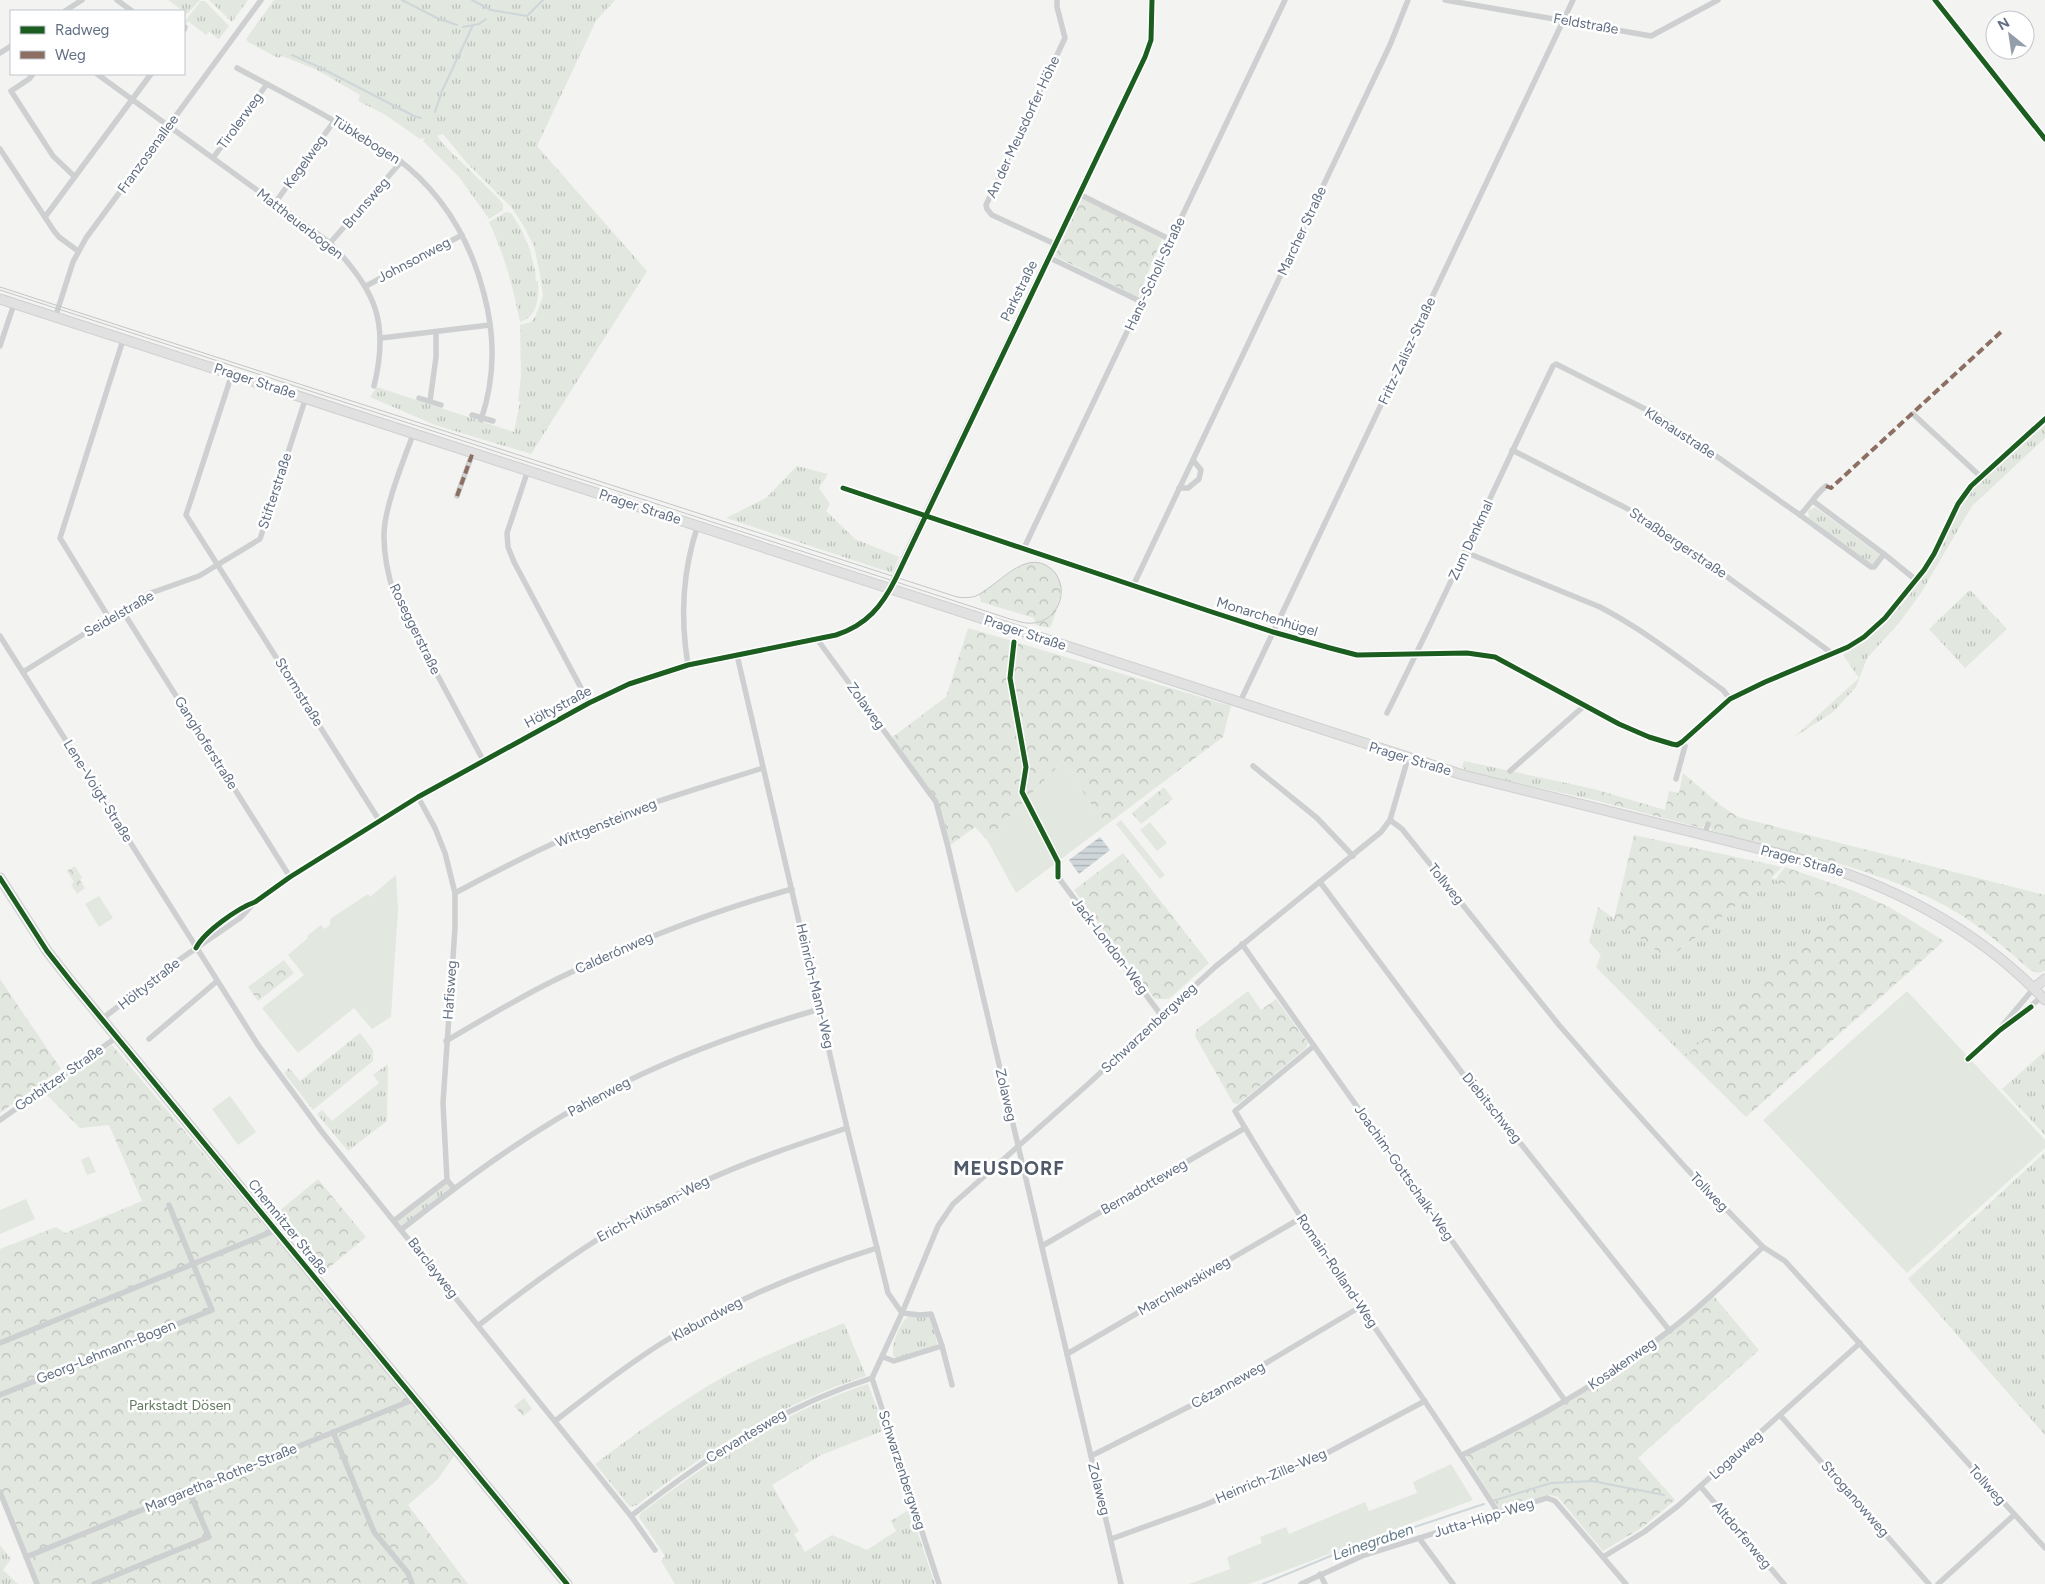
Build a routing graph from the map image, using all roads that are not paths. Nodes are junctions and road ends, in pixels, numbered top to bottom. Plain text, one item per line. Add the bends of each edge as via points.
1 (82, 0) edge
2 (117, 0) edge
3 (261, 0) edge
4 (1057, 0) edge
5 (1152, 0) edge
6 (1284, 0) edge
7 (1408, 0) edge
8 (1445, 0) edge
9 (1573, 0) edge
10 (1718, 0) edge
11 (1935, 0) edge
12 (66, 10) edge
13 (131, 10) edge
14 (1564, 20) junction
15 (237, 68) dead end
16 (32, 75) edge
17 (98, 75) edge
18 (150, 75) edge
19 (267, 84) junction
20 (132, 99) junction
21 (335, 120) junction
22 (169, 126) junction
23 (2045, 139) edge
24 (0, 149) edge
25 (213, 158) junction
26 (402, 162) junction
27 (74, 176) junction
28 (1079, 194) junction
29 (275, 203) junction
30 (45, 217) junction
31 (462, 235) junction
32 (1171, 240) junction
33 (330, 244) junction
34 (1055, 244) junction
35 (78, 251) junction
36 (1048, 258) junction
37 (366, 286) junction
38 (0, 299) edge
39 (1142, 302) junction
40 (14, 304) junction
41 (55, 318) junction
42 (490, 325) junction
43 (436, 332) junction
44 (381, 338) junction
45 (123, 340) junction
46 (0, 346) edge
47 (1553, 366) joint
48 (232, 374) junction
49 (374, 386) dead end
50 (306, 397) junction
51 (418, 398) dead end
52 (430, 401) junction
53 (441, 405) dead end
54 (1912, 414) dead end
55 (472, 415) dead end
56 (481, 419) junction
57 (2045, 419) edge
58 (493, 421) dead end
59 (414, 432) junction
60 (1512, 450) junction
61 (473, 452) junction
62 (1193, 460) junction
63 (528, 470) junction
64 (1980, 476) junction
65 (1826, 486) dead end
66 (843, 488) dead end
67 (1179, 488) junction
68 (457, 496) dead end
69 (1813, 501) junction
70 (1800, 515) junction
71 (926, 516) junction
72 (698, 525) junction
73 (1024, 548) junction
74 (1465, 552) junction
75 (1884, 554) junction
76 (218, 564) junction
77 (1916, 580) junction
78 (1133, 586) junction
79 (890, 588) junction
80 (122, 610) junction
81 (109, 618) junction
82 (1273, 632) junction
83 (0, 636) edge
84 (817, 639) junction
85 (1417, 654) junction
86 (1832, 654) junction
87 (737, 655) junction
88 (688, 665) junction
89 (23, 672) junction
90 (1730, 699) junction
91 (589, 702) junction
92 (1240, 702) junction
93 (1584, 706) junction
94 (1388, 714) dead end
95 (1682, 742) junction
96 (1408, 758) junction
97 (483, 760) junction
98 (1253, 766) dead end
99 (763, 768) junction
100 (1510, 771) dead end
101 (1676, 779) dead end
102 (418, 797) junction
103 (379, 820) junction
104 (1390, 820) junction
105 (1708, 824) dead end
106 (1704, 836) junction
107 (1353, 856) junction
108 (290, 877) junction
109 (1058, 877) dead end
110 (0, 878) edge
111 (1320, 882) junction
112 (792, 889) junction
113 (455, 893) junction
114 (1242, 944) junction
115 (196, 948) junction
116 (2045, 979) edge
117 (216, 982) junction
118 (2034, 988) junction
119 (2044, 997) edge
120 (820, 1009) junction
121 (1161, 1016) junction
122 (102, 1019) junction
123 (2000, 1030) junction
124 (117, 1037) junction
125 (149, 1039) dead end
126 (446, 1041) junction
127 (1314, 1046) junction
128 (1968, 1059) dead end
129 (0, 1120) edge
130 (847, 1128) junction
131 (1245, 1128) junction
132 (1018, 1145) junction
133 (447, 1180) junction
134 (454, 1188) junction
135 (168, 1205) dead end
136 (1301, 1218) junction
137 (395, 1220) junction
138 (402, 1229) junction
139 (276, 1230) junction
140 (1042, 1246) junction
141 (1763, 1247) junction
142 (877, 1248) junction
143 (193, 1263) junction
144 (1360, 1307) junction
145 (902, 1312) junction
146 (479, 1326) junction
147 (1670, 1331) junction
148 (0, 1343) edge
149 (1860, 1343) junction
150 (942, 1346) junction
151 (1067, 1354) junction
152 (883, 1357) junction
153 (872, 1378) junction
154 (952, 1385) dead end
155 (0, 1395) edge
156 (415, 1399) junction
157 (1425, 1401) junction
158 (1566, 1402) junction
159 (1780, 1415) junction
160 (555, 1421) junction
161 (333, 1432) junction
162 (1462, 1455) junction
163 (1091, 1456) junction
164 (1701, 1486) junction
165 (189, 1490) junction
166 (0, 1492) edge
167 (1499, 1514) junction
168 (2014, 1515) junction
169 (631, 1516) junction
170 (1419, 1538) junction
171 (1111, 1539) junction
172 (2045, 1548) edge
173 (655, 1550) dead end
174 (26, 1557) junction
175 (1603, 1557) junction
176 (1320, 1574) junction
177 (37, 1584) edge
178 (94, 1584) edge
179 (412, 1584) edge
180 (568, 1584) edge
181 (939, 1584) edge
182 (1121, 1584) edge
183 (1301, 1584) edge
184 (1325, 1584) edge
185 (1453, 1584) edge
186 (1626, 1584) edge
187 (1784, 1584) edge
188 (1929, 1584) edge
189 (1938, 1584) edge

1 - 12 street
2 - 13 street
3 - 22 street, Franzosenallee
4 - 34 street, An der Meusdorfer Höhe via 1065,38 986,205 992,215
5 - 28 street, Parkstraße via 1152,32 1148,49
6 - 32 street, Hans-Scholl-Straße
7 - 62 street, Marcher Straße via 1390,45
8 - 14 street, Feldstraße
9 - 14 street, Fritz-Zalisz-Straße
10 - 14 street, Feldstraße via 1651,36
11 - 23 street
14 - 82 street, Fritz-Zalisz-Straße
15 - 19 street, Tübkebogen
16 - 27 street via 11,92 53,156
17 - 20 street, Mattheuerbogen
18 - 20 street
19 - 21 street, Tübkebogen
19 - 25 street, Tirolerweg
20 - 22 street, Mattheuerbogen
20 - 27 street
21 - 26 street, Tübkebogen
21 - 29 street, Kegelweg
22 - 25 street, Mattheuerbogen
22 - 35 street, Franzosenallee
24 - 30 street
25 - 29 street, Mattheuerbogen
26 - 31 street, Tübkebogen via 432,191
26 - 33 street, Brunsweg
27 - 30 street
28 - 32 street
28 - 34 street, Parkstraße
29 - 33 street, Mattheuerbogen
30 - 35 street via 59,237
31 - 37 street, Johnsonweg
31 - 42 street, Tübkebogen via 480,281
32 - 39 street, Hans-Scholl-Straße
33 - 37 street, Mattheuerbogen via 353,266
34 - 36 street, Parkstraße
35 - 41 street, Franzosenallee
36 - 39 street
36 - 71 street, Parkstraße
37 - 44 street, Mattheuerbogen via 376,308
38 - 40 main road, Prager Straße
39 - 73 street, Hans-Scholl-Straße
40 - 41 main road, Prager Straße
40 - 46 street
41 - 45 main road, Prager Straße
42 - 43 street
42 - 56 street, Tübkebogen via 493,359
43 - 44 street
43 - 52 street
44 - 49 street, Mattheuerbogen
45 - 48 main road, Prager Straße
45 - 81 street via 60,538
47 - 60 street, Zum Denkmal
47 - 70 street, Klenaustraße via 1556,364 1659,416
48 - 50 main road, Prager Straße
48 - 76 street, Stormstraße via 186,515
50 - 59 main road, Prager Straße
50 - 76 street, Stifterstraße via 260,539
51 - 52 street
52 - 53 street
54 - 64 street
55 - 56 street
56 - 58 street
57 - 64 street
59 - 61 main road, Prager Straße
59 - 97 street, Roseggerstraße via 386,519 383,534 386,564 394,594
60 - 74 street, Zum Denkmal
60 - 86 street, Straßbergerstraße via 1660,528
61 - 63 main road, Prager Straße
61 - 68 street
62 - 67 street, Marcher Straße
62 - 67 street via 1201,470 1199,479 1188,488
63 - 72 main road, Prager Straße
63 - 91 street via 509,528 508,547
64 - 77 street via 1958,504 1934,554
65 - 69 street via 1813,497
66 - 71 street, Monarchenhügel
67 - 78 street, Marcher Straße
69 - 70 street
69 - 75 street
70 - 75 street, Klenaustraße via 1871,567
71 - 73 street, Monarchenhügel
71 - 79 street, Parkstraße
72 - 79 main road, Prager Straße
72 - 88 street via 689,552 683,596 682,620
73 - 78 street, Monarchenhügel
74 - 85 street, Zum Denkmal
74 - 90 street via 1616,615 1652,638
75 - 77 street
76 - 80 street, Seidelstraße via 199,576 148,594
76 - 103 street, Stormstraße
77 - 86 street via 1870,632 1856,643
78 - 82 street, Monarchenhügel
79 - 84 street, Höltystraße via 883,601 860,625
79 - 92 main road, Prager Straße
80 - 81 street, Seidelstraße
80 - 108 street, Ganghoferstraße
81 - 89 street, Seidelstraße
82 - 85 street, Monarchenhügel via 1357,655
82 - 92 street, Fritz-Zalisz-Straße
83 - 89 street, Lene-Voigt-Straße
84 - 87 street, Höltystraße
84 - 132 street, Zolaweg via 936,802
85 - 93 street, Monarchenhügel via 1467,652 1495,657
85 - 94 street, Zum Denkmal
86 - 90 street
87 - 88 street, Höltystraße
87 - 99 street, Heinrich-Mann-Weg
88 - 91 street, Höltystraße via 629,684
89 - 115 street, Lene-Voigt-Straße
90 - 95 street
91 - 97 street, Höltystraße
92 - 96 main road, Prager Straße
93 - 95 street, Monarchenhügel via 1649,737 1674,745
93 - 100 street
95 - 101 street via 1684,746
96 - 104 street, Schwarzenbergweg
96 - 106 main road, Prager Straße via 1463,776
97 - 102 street, Höltystraße
98 - 107 street via 1317,818
99 - 112 street, Heinrich-Mann-Weg
99 - 113 street, Wittgensteinweg via 678,795 554,842
102 - 103 street, Höltystraße
102 - 113 street, Hafisweg via 445,853
103 - 108 street, Höltystraße
104 - 107 street, Schwarzenbergweg
104 - 141 street, Tollweg via 1402,829 1559,1025 1613,1087
105 - 106 street
106 - 118 main road, Prager Straße via 1851,874 1900,895 1967,934
107 - 111 street, Schwarzenbergweg
108 - 115 street, Höltystraße via 255,902 240,918
109 - 121 street, Jack-London-Weg
110 - 122 main road, Chemnitzer Straße via 47,951
111 - 114 street, Schwarzenbergweg
111 - 147 street, Diebitschweg via 1498,1121 1521,1144
112 - 120 street, Heinrich-Mann-Weg
112 - 126 street, Calderónweg via 702,917 616,951 554,980
113 - 126 street, Hafisweg
114 - 121 street, Schwarzenbergweg
114 - 127 street, Joachim-Gottschalk-Weg
115 - 117 street, Barclayweg
115 - 122 street, Höltystraße
116 - 118 main road
117 - 125 street
117 - 137 street, Barclayweg via 316,1124
118 - 119 main road, Prager Straße
118 - 123 street
119 - 123 street
120 - 130 street, Heinrich-Mann-Weg
120 - 134 street, Pahlenweg via 706,1046 608,1091 533,1134
121 - 132 street, Schwarzenbergweg
122 - 124 main road, Chemnitzer Straße
123 - 128 street
124 - 129 street, Gorbitzer Straße
124 - 139 main road, Chemnitzer Straße
126 - 133 street, Hafisweg via 442,1103
127 - 131 street, Romain-Rolland-Weg via 1235,1111
127 - 158 street, Joachim-Gottschalk-Weg
130 - 142 street, Heinrich-Mann-Weg
130 - 146 street, Erich-Mühsam-Weg via 740,1166 669,1199 572,1255
131 - 136 street, Romain-Rolland-Weg
131 - 140 street, Bernadotteweg
132 - 140 street, Zolaweg
132 - 145 street, Schwarzenbergweg via 945,1214
133 - 134 street
133 - 137 street
134 - 138 street, Pahlenweg
135 - 143 street
136 - 144 street, Romain-Rolland-Weg
136 - 151 street, Marchlewskiweg
137 - 138 street, Barclayweg
138 - 146 street, Barclayweg
139 - 143 street
139 - 156 main road, Chemnitzer Straße
140 - 151 street, Zolaweg
141 - 147 street, Kosakenweg
141 - 149 street, Tollweg via 1785,1261
142 - 145 street, Heinrich-Mann-Weg via 888,1293
142 - 160 street, Klabundweg via 778,1282 721,1310 662,1343
143 - 148 street
143 - 155 street, Georg-Lehmann-Bogen via 212,1310
144 - 157 street, Romain-Rolland-Weg
144 - 163 street, Cézanneweg via 1214,1394
145 - 150 street via 931,1314
145 - 152 street, Schwarzenbergweg
146 - 160 street, Barclayweg
147 - 158 street, Kosakenweg
149 - 159 street, Logauweg
149 - 168 street, Tollweg
150 - 152 street via 894,1361
150 - 154 street
151 - 163 street, Zolaweg
152 - 153 street, Schwarzenbergweg
153 - 169 street, Cervantesweg via 839,1388 764,1424 711,1456
153 - 181 street, Schwarzenbergweg
156 - 161 street, Margaretha-Rothe-Straße
156 - 180 main road, Chemnitzer Straße
157 - 162 street, Romain-Rolland-Weg
157 - 171 street, Heinrich-Zille-Weg via 1325,1454 1202,1506
158 - 162 street, Kosakenweg
159 - 164 street, Logauweg
159 - 188 street, Stroganowweg
160 - 169 street, Barclayweg
161 - 165 street, Margaretha-Rothe-Straße
161 - 179 street via 374,1532 408,1573
162 - 167 street, Romain-Rolland-Weg
163 - 171 street, Zolaweg
164 - 175 street, Logauweg via 1644,1532
164 - 187 street, Altdorferweg
165 - 174 street, Margaretha-Rothe-Straße
165 - 178 street via 208,1537
166 - 174 street
167 - 170 street, Jutta-Hipp-Weg
167 - 175 street, Jutta-Hipp-Weg via 1547,1498 1555,1500
168 - 172 street, Tollweg
168 - 189 street
169 - 173 street, Barclayweg
170 - 176 street, Jutta-Hipp-Weg via 1362,1556
170 - 185 street
171 - 182 street, Zolaweg
174 - 177 street
175 - 186 street
176 - 183 street, Jutta-Hipp-Weg
176 - 184 street

